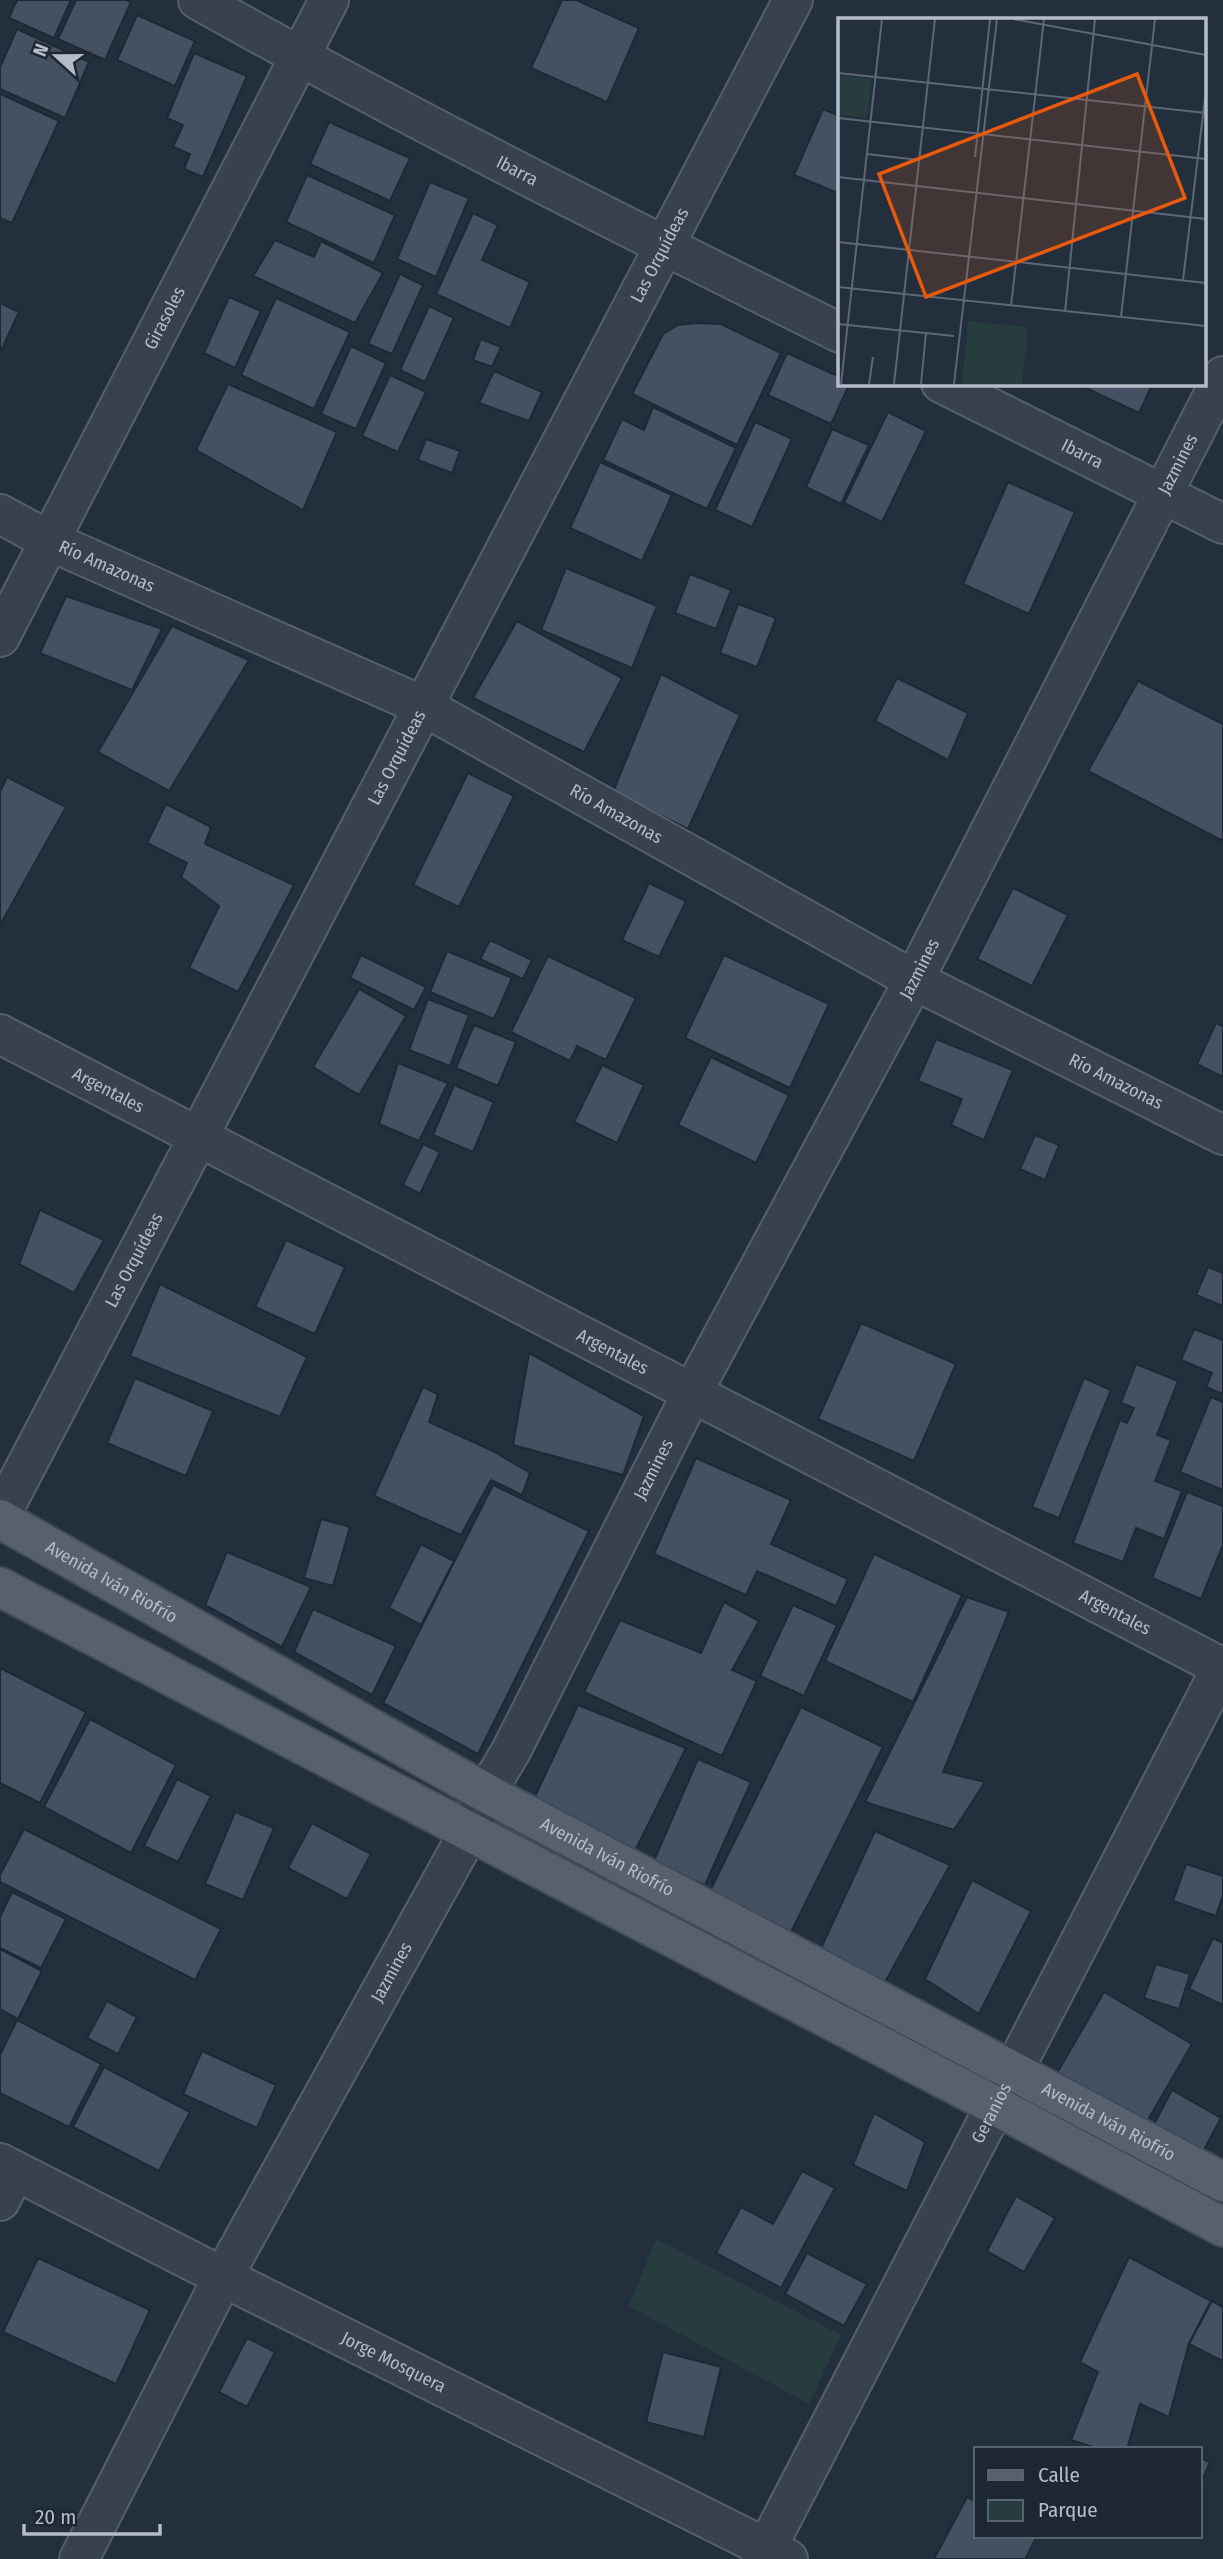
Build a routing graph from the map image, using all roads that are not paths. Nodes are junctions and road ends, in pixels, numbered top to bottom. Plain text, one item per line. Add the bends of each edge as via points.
1 (198, 0) edge
2 (330, 0) edge
3 (793, 0) edge
4 (300, 57) junction
5 (664, 246) junction
6 (838, 332) edge
7 (1223, 376) edge
8 (945, 385) edge
9 (1163, 494) junction
10 (0, 514) edge
11 (1223, 524) edge
12 (50, 541) junction
13 (0, 637) edge
14 (423, 706) junction
15 (914, 980) junction
16 (0, 1034) edge
17 (1223, 1135) edge
18 (198, 1137) junction
19 (692, 1393) junction
20 (0, 1517) edge
21 (0, 1587) edge
22 (1223, 1667) edge
23 (486, 1793) junction
24 (469, 1832) junction
25 (1015, 2071) junction
26 (996, 2106) junction
27 (5, 2178) edge
28 (1223, 2182) edge
29 (1223, 2227) edge
30 (223, 2277) junction
31 (772, 2555) edge
32 (79, 2559) edge

1 - 4 street, Ibarra
2 - 4 street, Girasoles
3 - 5 street, Las Orquídeas
4 - 5 street, Ibarra
4 - 12 street, Girasoles
5 - 6 street, Ibarra
5 - 14 street, Las Orquídeas
7 - 9 street, Jazmines
8 - 9 street, Ibarra
9 - 11 street, Ibarra
9 - 15 street, Jazmines
10 - 12 street, Río Amazonas
12 - 13 street, Girasoles
12 - 14 street, Río Amazonas
14 - 15 street, Río Amazonas
14 - 18 street, Las Orquídeas
15 - 17 street, Río Amazonas
15 - 19 street, Jazmines
16 - 18 street, Argentales
18 - 19 street, Argentales
18 - 20 street, Las Orquídeas
19 - 22 street, Argentales
19 - 23 street, Jazmines
20 - 23 main road, Avenida Iván Riofrío
21 - 24 main road
22 - 25 street, Geranios
23 - 24 street, Jazmines
23 - 25 main road, Avenida Iván Riofrío
24 - 26 main road
24 - 30 street, Jazmines
25 - 26 street, Geranios
25 - 28 main road, Avenida Iván Riofrío
26 - 29 main road
26 - 31 street, Geranios
27 - 30 street, Jorge Mosquera
30 - 31 street, Jorge Mosquera
30 - 32 street, Jazmines

